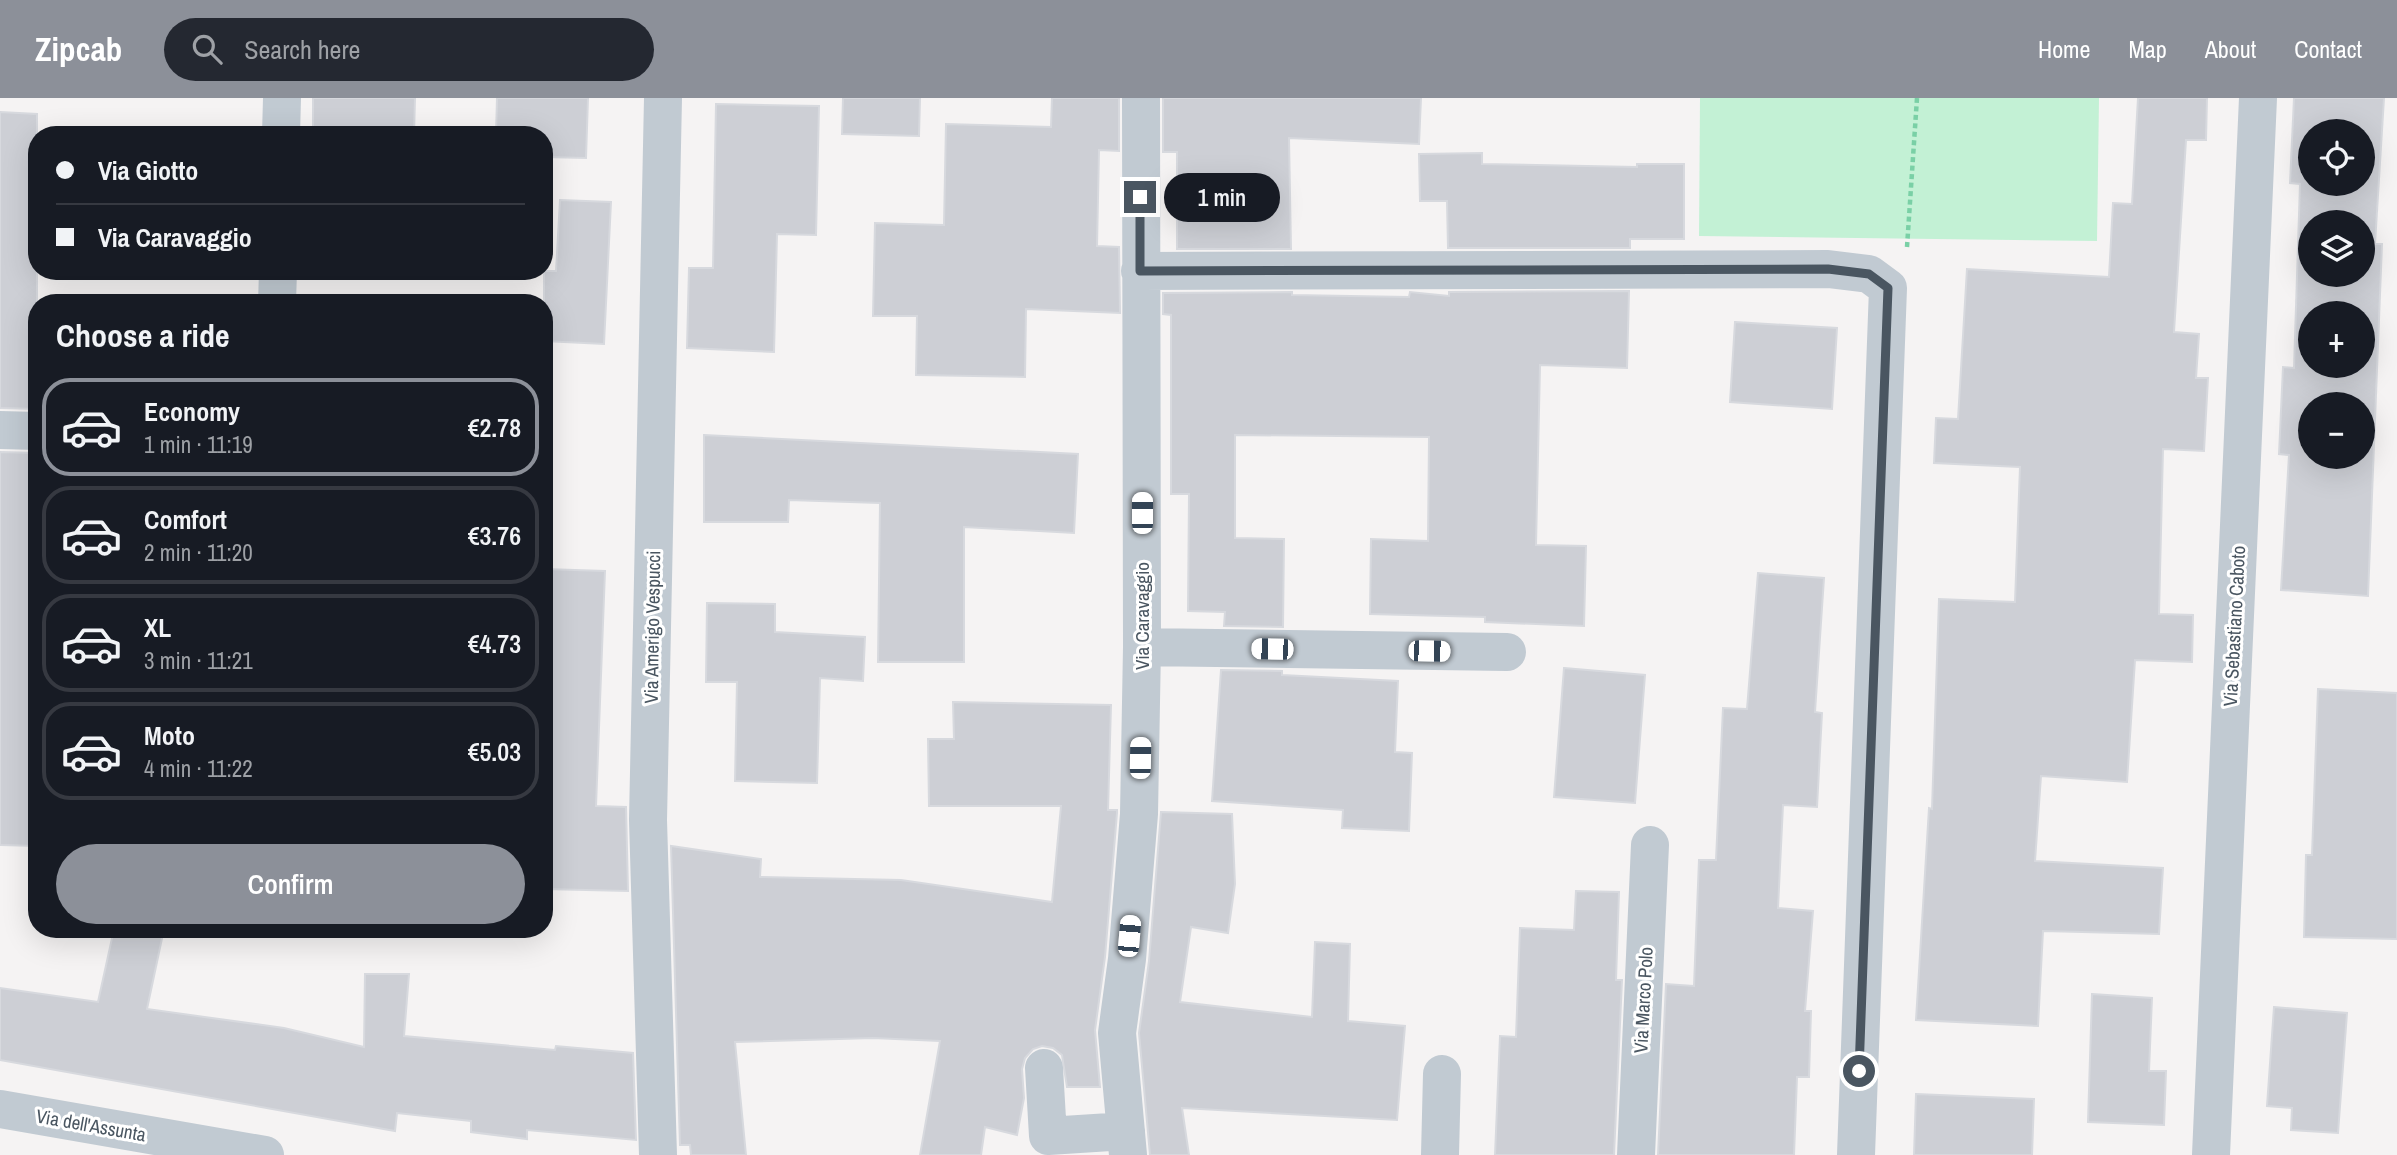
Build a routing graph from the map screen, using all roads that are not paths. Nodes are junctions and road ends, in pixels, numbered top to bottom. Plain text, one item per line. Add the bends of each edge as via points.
1 (282, 98) edge
2 (663, 98) edge
3 (1141, 98) edge
4 (2258, 98) edge
5 (281, 126) edge
6 (1140, 271) junction
7 (0, 430) edge
8 (28, 431) edge
9 (1142, 647) junction
10 (1507, 652) dead end
11 (1650, 845) dead end
12 (1044, 1068) dead end
13 (1441, 1074) dead end
14 (0, 1109) edge
15 (1127, 1143) edge
16 (265, 1155) edge
17 (658, 1155) edge
18 (1440, 1155) edge
19 (1636, 1155) edge
20 (1856, 1155) edge
21 (2211, 1155) edge

1 - 5 street
2 - 17 street, Via Amerigo Vespucci via 648,820
3 - 6 street, Via Caravaggio
4 - 21 street, Via Sebastiano Caboto
6 - 9 street, Via Caravaggio
6 - 20 street via 1828,269 1869,274 1888,288
7 - 8 street
9 - 10 street
9 - 15 street, Via Caravaggio via 1139,814 1117,1032
11 - 19 street, Via Marco Polo
12 - 15 street, Via Caravaggio via 1048,1136
13 - 18 street
14 - 16 street, Via dell'Assunta

